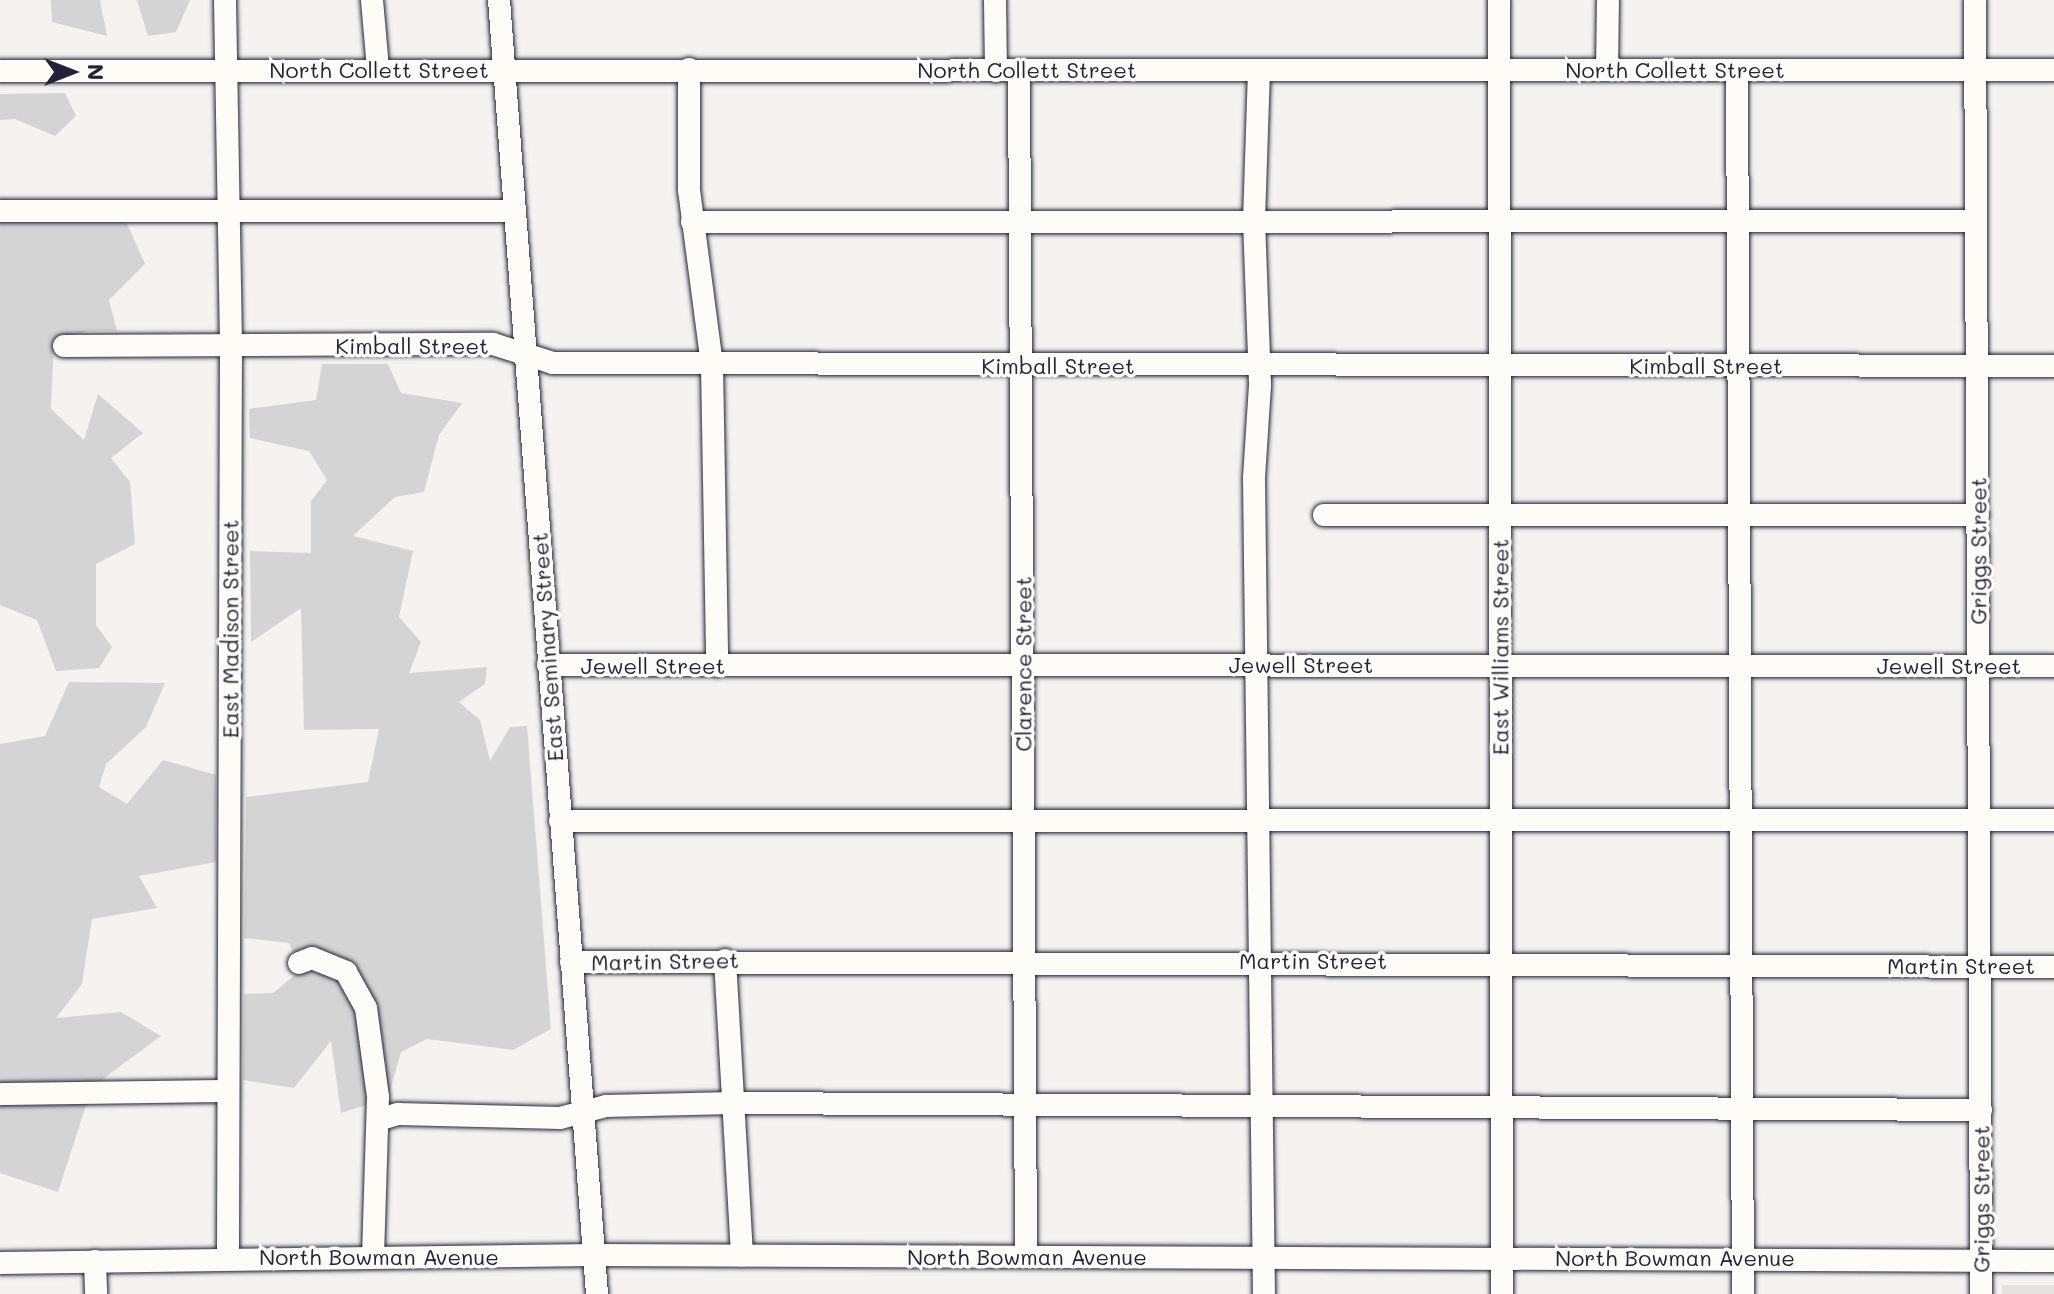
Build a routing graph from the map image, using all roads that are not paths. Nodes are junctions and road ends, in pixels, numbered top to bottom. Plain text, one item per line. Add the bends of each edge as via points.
1 (225, 0) edge
2 (372, 0) edge
3 (499, 0) edge
4 (995, 0) edge
5 (1499, 0) edge
6 (1608, 0) edge
7 (1975, 0) edge
8 (378, 68) junction
9 (504, 69) junction
10 (689, 69) junction
11 (1259, 70) junction
12 (1497, 70) junction
13 (1607, 70) junction
14 (1975, 70) junction
15 (2054, 70) edge
16 (0, 71) edge
17 (228, 71) junction
18 (996, 71) junction
19 (1019, 71) junction
20 (1737, 71) junction
21 (0, 211) edge
22 (229, 211) junction
23 (515, 211) junction
24 (1019, 219) junction
25 (1254, 220) junction
26 (1738, 220) junction
27 (1976, 221) junction
28 (692, 222) junction
29 (1497, 222) junction
30 (64, 346) dead end
31 (231, 346) junction
32 (526, 355) junction
33 (712, 365) junction
34 (1021, 366) junction
35 (1260, 366) junction
36 (1977, 366) junction
37 (2054, 366) edge
38 (1498, 367) junction
39 (1736, 367) junction
40 (1324, 515) dead end
41 (1499, 515) junction
42 (1739, 515) junction
43 (1978, 515) junction
44 (1260, 664) junction
45 (548, 665) junction
46 (717, 666) junction
47 (1501, 666) junction
48 (1740, 666) junction
49 (1979, 666) junction
50 (2054, 666) edge
51 (1024, 667) junction
52 (1024, 817) junction
53 (1501, 818) junction
54 (1740, 819) junction
55 (1980, 820) junction
56 (2054, 820) edge
57 (560, 821) junction
58 (1261, 822) junction
59 (725, 960) junction
60 (1025, 961) junction
61 (1262, 961) junction
62 (571, 962) junction
63 (299, 963) dead end
64 (1501, 963) junction
65 (1741, 965) junction
66 (1981, 966) junction
67 (2054, 967) edge
68 (228, 1091) junction
69 (0, 1094) edge
70 (733, 1103) junction
71 (1262, 1107) junction
72 (1026, 1108) junction
73 (1502, 1110) junction
74 (1981, 1110) junction
75 (1742, 1111) junction
76 (583, 1114) junction
77 (378, 1120) junction
78 (594, 1255) junction
79 (742, 1256) junction
80 (1026, 1257) junction
81 (1742, 1257) junction
82 (373, 1258) junction
83 (1263, 1258) junction
84 (228, 1259) junction
85 (1502, 1259) junction
86 (95, 1261) junction
87 (1981, 1261) junction
88 (2054, 1261) edge
89 (0, 1263) edge
90 (96, 1294) edge
91 (597, 1294) edge
92 (1264, 1294) edge
93 (1502, 1294) edge
94 (1743, 1294) edge
95 (1981, 1294) edge

1 - 17 street, East Madison Street
2 - 8 street
3 - 9 street, East Seminary Street
4 - 18 street
5 - 12 street, East Williams Street
6 - 13 street
7 - 14 street, Griggs Street
8 - 9 street, North Collett Street
8 - 17 street, North Collett Street
9 - 10 street, North Collett Street
9 - 23 street, East Seminary Street
10 - 18 street, North Collett Street
10 - 28 street
11 - 12 street, North Collett Street
11 - 19 street, North Collett Street
11 - 25 street
12 - 13 street, North Collett Street
12 - 29 street, East Williams Street
13 - 20 street, North Collett Street
14 - 15 street, North Collett Street
14 - 20 street, North Collett Street
14 - 27 street, Griggs Street
16 - 17 street, North Collett Street
17 - 22 street, East Madison Street
18 - 19 street, North Collett Street
19 - 24 street, Clarence Street
20 - 26 street
21 - 22 street
22 - 23 street
22 - 31 street, East Madison Street
23 - 32 street, East Seminary Street
24 - 25 street
24 - 28 street
24 - 34 street, Clarence Street
25 - 29 street
25 - 35 street
26 - 27 street
26 - 29 street
26 - 39 street
27 - 36 street, Griggs Street
28 - 33 street
29 - 38 street, East Williams Street
30 - 31 street, Kimball Street
31 - 32 street, Kimball Street via 493,344
31 - 68 street, East Madison Street
32 - 33 street, Kimball Street via 553,363
32 - 45 street, East Seminary Street
33 - 34 street, Kimball Street
33 - 46 street
34 - 35 street, Kimball Street
34 - 51 street, Clarence Street
35 - 38 street, Kimball Street
35 - 44 street via 1254,478
36 - 37 street, Kimball Street
36 - 39 street, Kimball Street
36 - 43 street, Griggs Street
38 - 39 street, Kimball Street
38 - 41 street, East Williams Street
39 - 42 street
40 - 41 street
41 - 42 street
41 - 47 street, East Williams Street
42 - 43 street
42 - 48 street
43 - 49 street, Griggs Street
44 - 47 street, Jewell Street
44 - 51 street, Jewell Street
44 - 58 street
45 - 46 street, Jewell Street
45 - 57 street, East Seminary Street
46 - 51 street, Jewell Street
47 - 48 street, Jewell Street
47 - 53 street, East Williams Street
48 - 49 street, Jewell Street
48 - 54 street
49 - 50 street, Jewell Street
49 - 55 street, Griggs Street
51 - 52 street, Clarence Street
52 - 57 street
52 - 58 street
52 - 60 street, Clarence Street
53 - 54 street
53 - 58 street
53 - 64 street, East Williams Street
54 - 55 street
54 - 65 street
55 - 56 street
55 - 66 street, Griggs Street
57 - 62 street, East Seminary Street
58 - 61 street
59 - 60 street, Martin Street
59 - 62 street, Martin Street
59 - 70 street
60 - 61 street, Martin Street
60 - 72 street, Clarence Street
61 - 64 street, Martin Street
61 - 71 street
62 - 76 street, East Seminary Street
63 - 77 street via 312,958 331,963 358,986 373,1042
64 - 65 street, Martin Street
64 - 73 street, East Williams Street
65 - 66 street, Martin Street
65 - 75 street
66 - 67 street, Martin Street
66 - 74 street, Griggs Street
68 - 69 street
68 - 84 street, East Madison Street
70 - 72 street
70 - 76 street via 606,1106
70 - 79 street
71 - 72 street
71 - 73 street
71 - 83 street
72 - 80 street, Clarence Street
73 - 75 street
73 - 85 street, East Williams Street
74 - 75 street
74 - 87 street, Griggs Street
75 - 81 street
76 - 77 street via 398,1114
76 - 78 street, East Seminary Street
77 - 82 street
78 - 79 street, North Bowman Avenue
78 - 82 street, North Bowman Avenue
78 - 91 street, East Seminary Street
79 - 80 street, North Bowman Avenue
80 - 83 street, North Bowman Avenue
81 - 85 street, North Bowman Avenue
81 - 87 street, North Bowman Avenue
81 - 94 street
82 - 84 street, North Bowman Avenue
83 - 85 street, North Bowman Avenue
83 - 92 street
84 - 86 street, North Bowman Avenue
85 - 93 street, East Williams Street
86 - 89 street, North Bowman Avenue
86 - 90 street
87 - 88 street, North Bowman Avenue
87 - 95 street, Griggs Street

